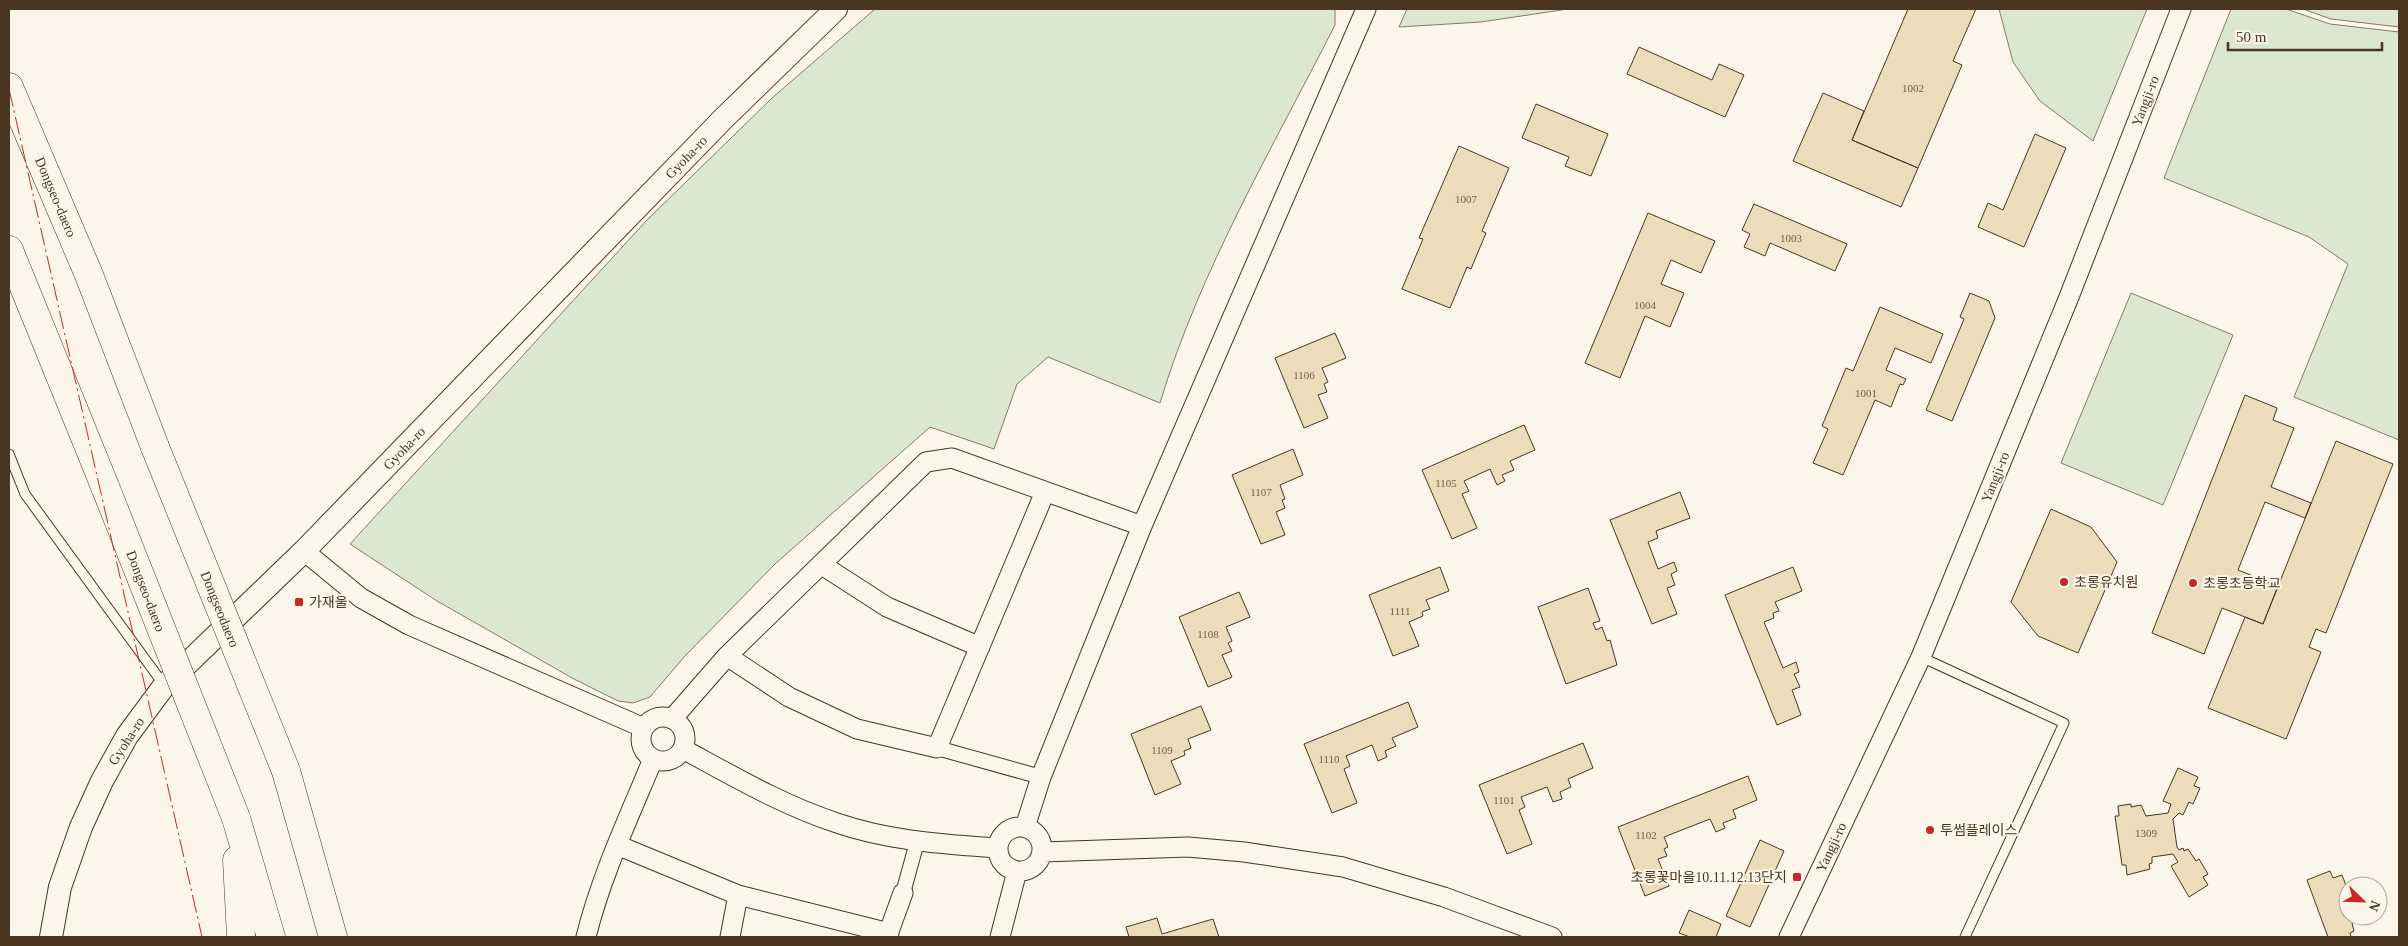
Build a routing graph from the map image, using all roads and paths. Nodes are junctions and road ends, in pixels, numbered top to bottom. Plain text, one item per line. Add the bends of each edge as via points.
1 (836, 9) edge
2 (1366, 9) edge
3 (2181, 9) edge
4 (9, 87) edge
5 (9, 250) edge
6 (155, 447) joint
7 (9, 454) edge
8 (1045, 492) junction
9 (1142, 526) junction
10 (304, 551) junction
11 (822, 565) junction
12 (980, 647) junction
13 (727, 656) junction
14 (1920, 657) junction
15 (164, 686) junction
16 (672, 719) junction
17 (644, 728) junction
18 (937, 748) junction
19 (683, 749) junction
20 (653, 759) junction
21 (1041, 777) junction
22 (236, 818) junction
23 (1025, 827) junction
24 (918, 842) junction
25 (617, 845) junction
26 (998, 848) junction
27 (1042, 852) junction
28 (1017, 871) junction
29 (903, 893) joint
30 (738, 895) junction
31 (888, 935) edge
32 (51, 937) edge
33 (241, 937) edge
34 (271, 937) edge
35 (333, 937) edge
36 (586, 937) edge
37 (730, 937) edge
38 (1000, 937) edge
39 (1552, 937) edge
40 (1789, 937) edge
41 (1966, 937) edge

1 - 10 street, Gyoha-ro via 723,119
2 - 9 street
3 - 14 street, Yangji-ro via 2069,297
4 - 6 highway, Dongseo-daero via 89,275
5 - 22 highway, Dongseo-daero, bridge
6 - 35 highway, Dongseodaero, bridge via 286,771
7 - 15 lane via 25,494
8 - 9 street
8 - 11 street via 952,458 926,462
8 - 12 street
9 - 21 street
10 - 15 street, Gyoha-ro
10 - 17 street via 362,598 409,625
11 - 12 street via 887,607
11 - 13 street
12 - 18 street
13 - 16 street
13 - 18 street via 789,697 857,729
14 - 40 street, Yangji-ro
14 - 41 lane via 2064,723
15 - 32 street, Gyoha-ro via 127,736 102,780 60,887
16 - 17 street via 655,718
16 - 19 street via 684,732
17 - 20 street via 643,748
18 - 21 street
19 - 20 street via 668,761
19 - 24 street via 779,800 838,824
20 - 25 street
21 - 23 street
22 - 33 highway
22 - 34 highway, Dongseo-daero
23 - 26 street via 1018,826 1005,832
23 - 27 street via 1037,834
24 - 26 street
24 - 29 street
25 - 30 street
25 - 36 street
26 - 28 street via 1004,864
27 - 28 street via 1032,868
27 - 39 street via 1188,847 1343,867 1444,897
28 - 38 street
29 - 31 street
30 - 31 street
30 - 37 street

